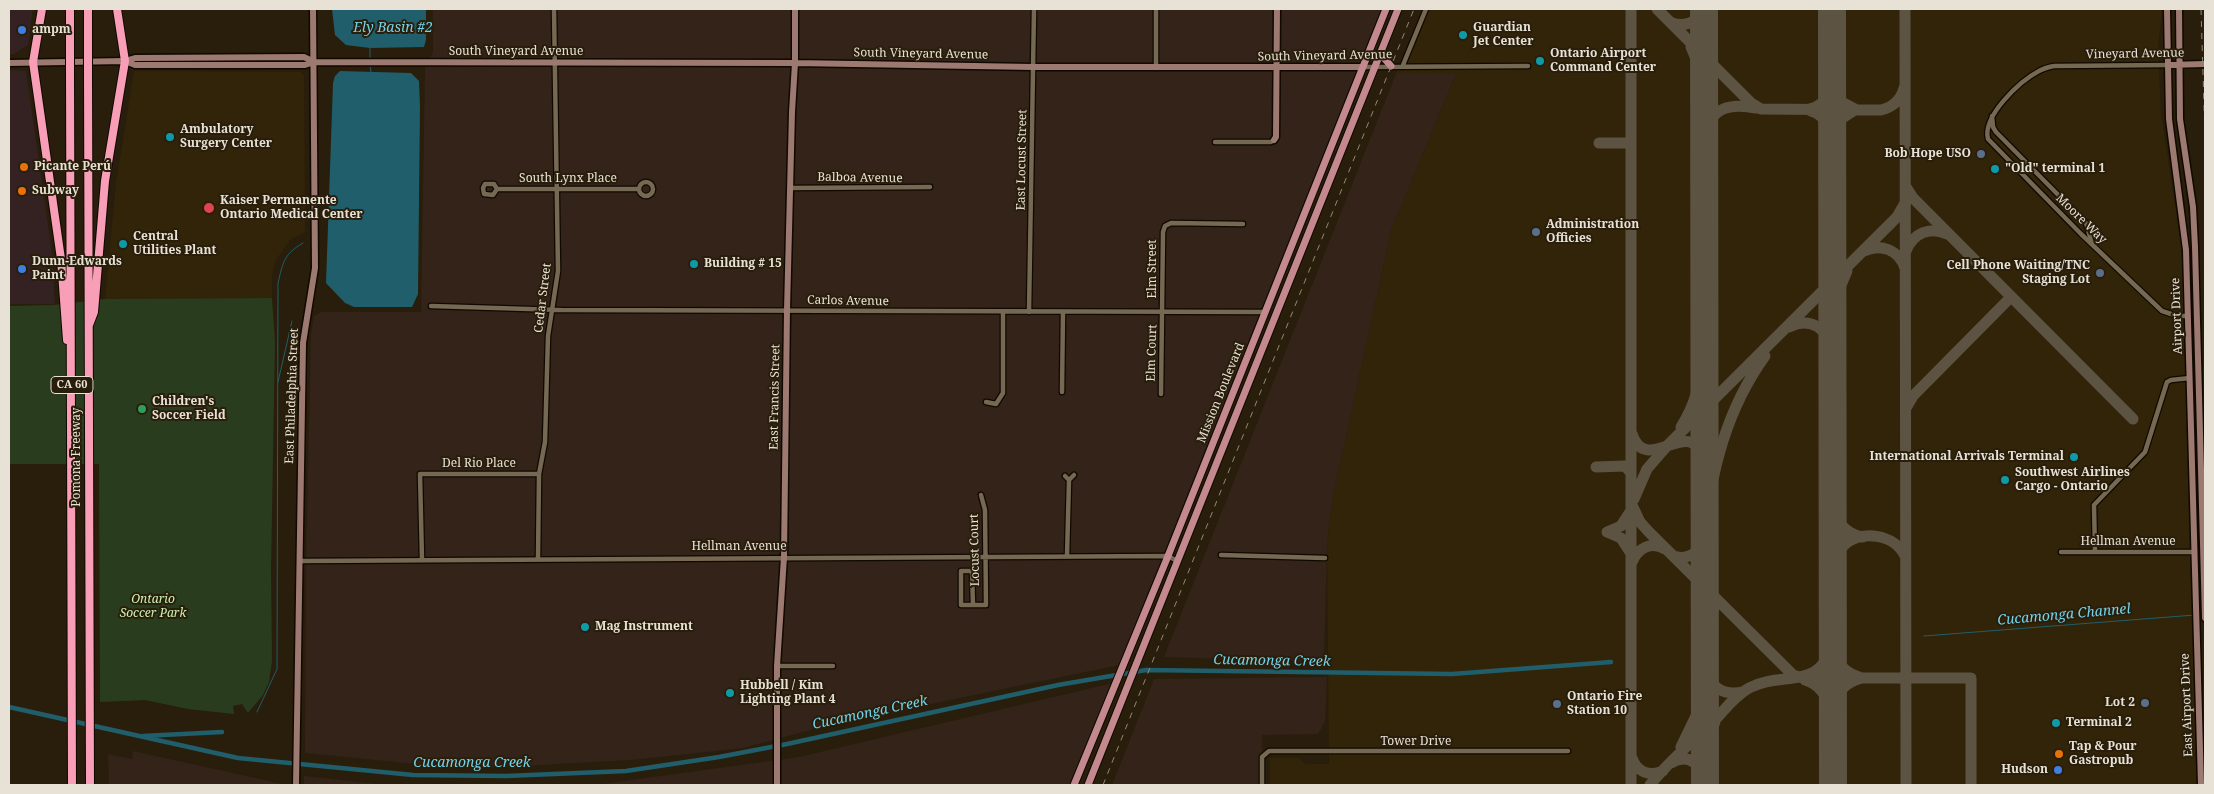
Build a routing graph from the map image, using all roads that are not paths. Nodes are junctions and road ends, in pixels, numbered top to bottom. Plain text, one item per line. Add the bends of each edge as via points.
1 (42, 9) edge
2 (70, 9) edge
3 (88, 9) edge
4 (117, 9) edge
5 (313, 9) edge
6 (554, 9) edge
7 (795, 9) edge
8 (1034, 9) edge
9 (1156, 9) edge
10 (1277, 9) edge
11 (1386, 9) edge
12 (1398, 9) edge
13 (1426, 9) edge
14 (2167, 9) edge
15 (2179, 9) edge
16 (1382, 48) junction
17 (125, 61) junction
18 (33, 62) junction
19 (314, 62) junction
20 (9, 63) edge
21 (555, 63) junction
22 (795, 63) junction
23 (2178, 64) junction
24 (2205, 64) edge
25 (1403, 65) junction
26 (2168, 65) junction
27 (1375, 66) junction
28 (1391, 66) junction
29 (1528, 66) dead end
30 (1033, 67) junction
31 (1362, 67) junction
32 (1156, 68) junction
33 (1277, 68) junction
34 (1992, 114) junction
35 (1274, 140) joint
36 (1215, 142) dead end
37 (930, 187) dead end
38 (790, 188) junction
39 (497, 189) dead end
40 (639, 189) dead end
41 (557, 190) junction
42 (1243, 224) dead end
43 (2092, 244) junction
44 (431, 306) dead end
45 (553, 309) junction
46 (787, 310) junction
47 (1003, 312) junction
48 (1029, 312) junction
49 (1063, 312) junction
50 (1163, 312) junction
51 (1265, 312) junction
52 (2188, 316) junction
53 (2197, 316) junction
54 (87, 330) junction
55 (2190, 378) junction
56 (2199, 378) junction
57 (1062, 392) dead end
58 (1161, 394) dead end
59 (72, 402) junction
60 (986, 402) dead end
61 (539, 474) junction
62 (1074, 475) dead end
63 (1065, 476) dead end
64 (1069, 480) junction
65 (981, 495) dead end
66 (2061, 552) dead end
67 (2095, 552) junction
68 (2195, 552) junction
69 (1221, 555) dead end
70 (1068, 556) junction
71 (1168, 556) junction
72 (784, 557) junction
73 (984, 557) junction
74 (1325, 558) dead end
75 (538, 559) junction
76 (422, 560) junction
77 (300, 561) junction
78 (1177, 561) junction
79 (972, 605) junction
80 (2205, 605) edge
81 (2205, 618) edge
82 (2196, 624) joint
83 (777, 666) junction
84 (833, 666) dead end
85 (1568, 751) dead end
86 (70, 785) edge
87 (91, 785) edge
88 (296, 785) edge
89 (777, 785) edge
90 (1074, 785) edge
91 (1088, 785) edge
92 (1262, 785) edge
93 (2201, 785) edge

1 - 18 highway
2 - 59 highway, Pomona Freeway / CA 60, bridge
3 - 54 highway, Pomona Freeway / CA 60, bridge
4 - 17 highway
5 - 19 main road, East Philadelphia Street
6 - 21 street, Cedar Street
7 - 22 main road, East Francis Street
8 - 30 street, East Locust Street
9 - 32 street
10 - 33 main road
11 - 31 main road, Mission Boulevard
12 - 16 main road, Mission Boulevard
13 - 25 street
14 - 26 main road, Airport Drive
15 - 23 main road, Airport Drive
16 - 27 main road, Mission Boulevard
16 - 28 main road via 1383,56
17 - 18 main road
17 - 19 main road, South Vineyard Avenue via 135,58 304,57
17 - 54 highway via 105,181 94,312
18 - 20 main road
18 - 59 highway via 61,258
19 - 21 main road, South Vineyard Avenue
19 - 77 main road, East Philadelphia Street via 315,268 303,343
21 - 22 main road, South Vineyard Avenue
21 - 41 street, Cedar Street
22 - 30 main road, South Vineyard Avenue
22 - 38 main road, East Francis Street
23 - 24 main road, Vineyard Avenue
23 - 26 main road, Vineyard Avenue
23 - 53 main road, Airport Drive via 2180,119 2193,215
25 - 28 street, South Vineyard Avenue
25 - 29 street, South Vineyard Avenue
26 - 34 street, Vineyard Avenue via 2054,66 2039,71
26 - 52 main road, Airport Drive via 2169,119 2186,250
27 - 28 street, South Vineyard Avenue
27 - 31 street, South Vineyard Avenue
27 - 78 main road, Mission Boulevard
30 - 32 main road, South Vineyard Avenue
30 - 48 street, East Locust Street
31 - 33 main road, South Vineyard Avenue
31 - 51 main road, Mission Boulevard
32 - 33 main road, South Vineyard Avenue
33 - 35 main road
34 - 43 street via 1996,132 2086,223
34 - 43 street, Moore Way via 1988,139
35 - 36 street
37 - 38 street, Balboa Avenue
38 - 46 main road, East Francis Street
39 - 41 street, South Lynx Place
40 - 41 street, South Lynx Place
41 - 45 street, Cedar Street via 558,271
42 - 50 street, Elm Street via 1165,226
43 - 52 street, Moore Way via 2162,311
44 - 45 street, Carlos Avenue
45 - 46 street, Carlos Avenue
45 - 61 street, Cedar Street via 548,336 545,442
46 - 47 street, Carlos Avenue
46 - 72 main road, East Francis Street
47 - 48 street, Carlos Avenue
47 - 60 street via 1003,393 996,404
48 - 49 street, Carlos Avenue
49 - 50 street, Carlos Avenue
49 - 57 street
50 - 51 street, Carlos Avenue
50 - 58 street, Elm Court
51 - 71 main road, Mission Boulevard
52 - 53 main road
52 - 55 main road, Airport Drive
53 - 56 main road, Airport Drive
54 - 87 highway, Pomona Freeway / CA 60
55 - 56 main road
55 - 67 street via 2167,382 2145,452 2094,505
55 - 68 main road, Airport Drive
56 - 80 main road, Airport Drive
59 - 86 highway, Pomona Freeway / CA 60
61 - 75 street, Cedar Street
61 - 76 street, Del Rio Place via 420,474
62 - 64 street
63 - 64 street
64 - 70 street
65 - 73 street, Locust Court via 985,510
66 - 67 street, Hellman Avenue
67 - 68 street, Hellman Avenue
68 - 82 main road, Airport Drive
69 - 74 street
70 - 71 street, Hellman Avenue
70 - 73 street, Hellman Avenue
71 - 78 street, Hellman Avenue
71 - 90 main road, Mission Boulevard
72 - 73 street, Hellman Avenue
72 - 75 street, Hellman Avenue
72 - 83 main road, East Francis Street
73 - 79 street, Locust Court via 986,605
75 - 76 street, Hellman Avenue
76 - 77 street, Hellman Avenue
77 - 88 main road, East Philadelphia Street
78 - 91 main road, Mission Boulevard
79 - 79 street via 961,605 961,571 972,571
80 - 81 main road, Airport Drive
82 - 93 main road, East Airport Drive
83 - 84 street
83 - 89 main road, East Francis Street
85 - 92 street, Tower Drive via 1269,751 1264,753

